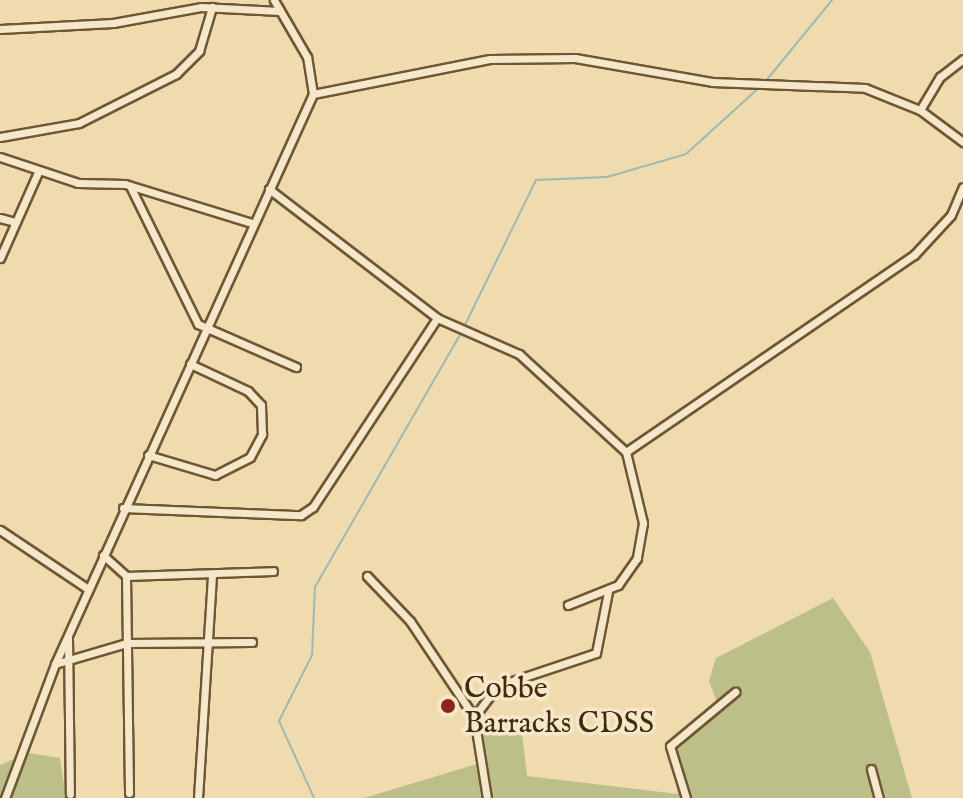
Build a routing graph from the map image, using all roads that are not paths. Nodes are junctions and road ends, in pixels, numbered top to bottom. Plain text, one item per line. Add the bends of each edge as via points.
1 (274, 0) edge
2 (212, 7) junction
3 (280, 11) junction
4 (0, 29) edge
5 (963, 59) edge
6 (313, 94) junction
7 (920, 110) junction
8 (0, 137) edge
9 (963, 142) edge
10 (0, 157) edge
11 (39, 170) junction
12 (130, 186) junction
13 (963, 187) edge
14 (269, 189) junction
15 (0, 218) edge
16 (15, 222) junction
17 (252, 223) junction
18 (0, 258) edge
19 (437, 318) junction
20 (206, 328) junction
21 (190, 364) junction
22 (296, 367) dead end
23 (626, 452) junction
24 (148, 455) junction
25 (123, 508) junction
26 (0, 530) edge
27 (103, 555) junction
28 (273, 571) dead end
29 (212, 574) junction
30 (126, 576) junction
31 (367, 576) dead end
32 (88, 589) junction
33 (608, 592) junction
34 (568, 605) dead end
35 (68, 636) junction
36 (208, 641) junction
37 (252, 642) dead end
38 (127, 643) junction
39 (68, 658) junction
40 (55, 664) junction
41 (735, 692) dead end
42 (474, 717) junction
43 (871, 769) dead end
44 (129, 793) dead end
45 (70, 794) dead end
46 (5, 798) edge
47 (198, 798) edge
48 (487, 798) edge
49 (686, 798) edge
50 (879, 798) edge

1 - 3 street
2 - 3 street
2 - 4 street via 113,23
2 - 8 street via 199,51 176,74 79,123
3 - 6 street via 307,57
5 - 7 street via 940,77
6 - 7 street via 490,59 575,58 712,82 865,88
6 - 14 street
7 - 9 street
10 - 11 street
11 - 12 street via 78,183
11 - 16 street
12 - 17 street
12 - 20 street via 188,308
13 - 23 street via 951,215 914,255
14 - 17 street
14 - 19 street
15 - 16 street
16 - 18 street
17 - 20 street
19 - 23 street via 519,354
19 - 25 street via 313,507 301,515
20 - 21 street
20 - 22 street
21 - 24 street
21 - 24 street via 248,391 261,405 262,434 250,457 215,475
23 - 33 street via 641,543 626,578
24 - 25 street
25 - 27 street
26 - 32 street
27 - 30 street
27 - 32 street
28 - 29 street
29 - 30 street
29 - 36 street
30 - 38 street
31 - 42 street via 410,621
32 - 35 street
33 - 34 street
33 - 42 street via 596,653 497,686
35 - 39 street
35 - 40 street
36 - 37 street
36 - 38 street
36 - 47 street
38 - 39 street
38 - 44 street
39 - 40 street
39 - 45 street
40 - 46 street
41 - 49 street via 670,746
42 - 48 street
43 - 50 street

